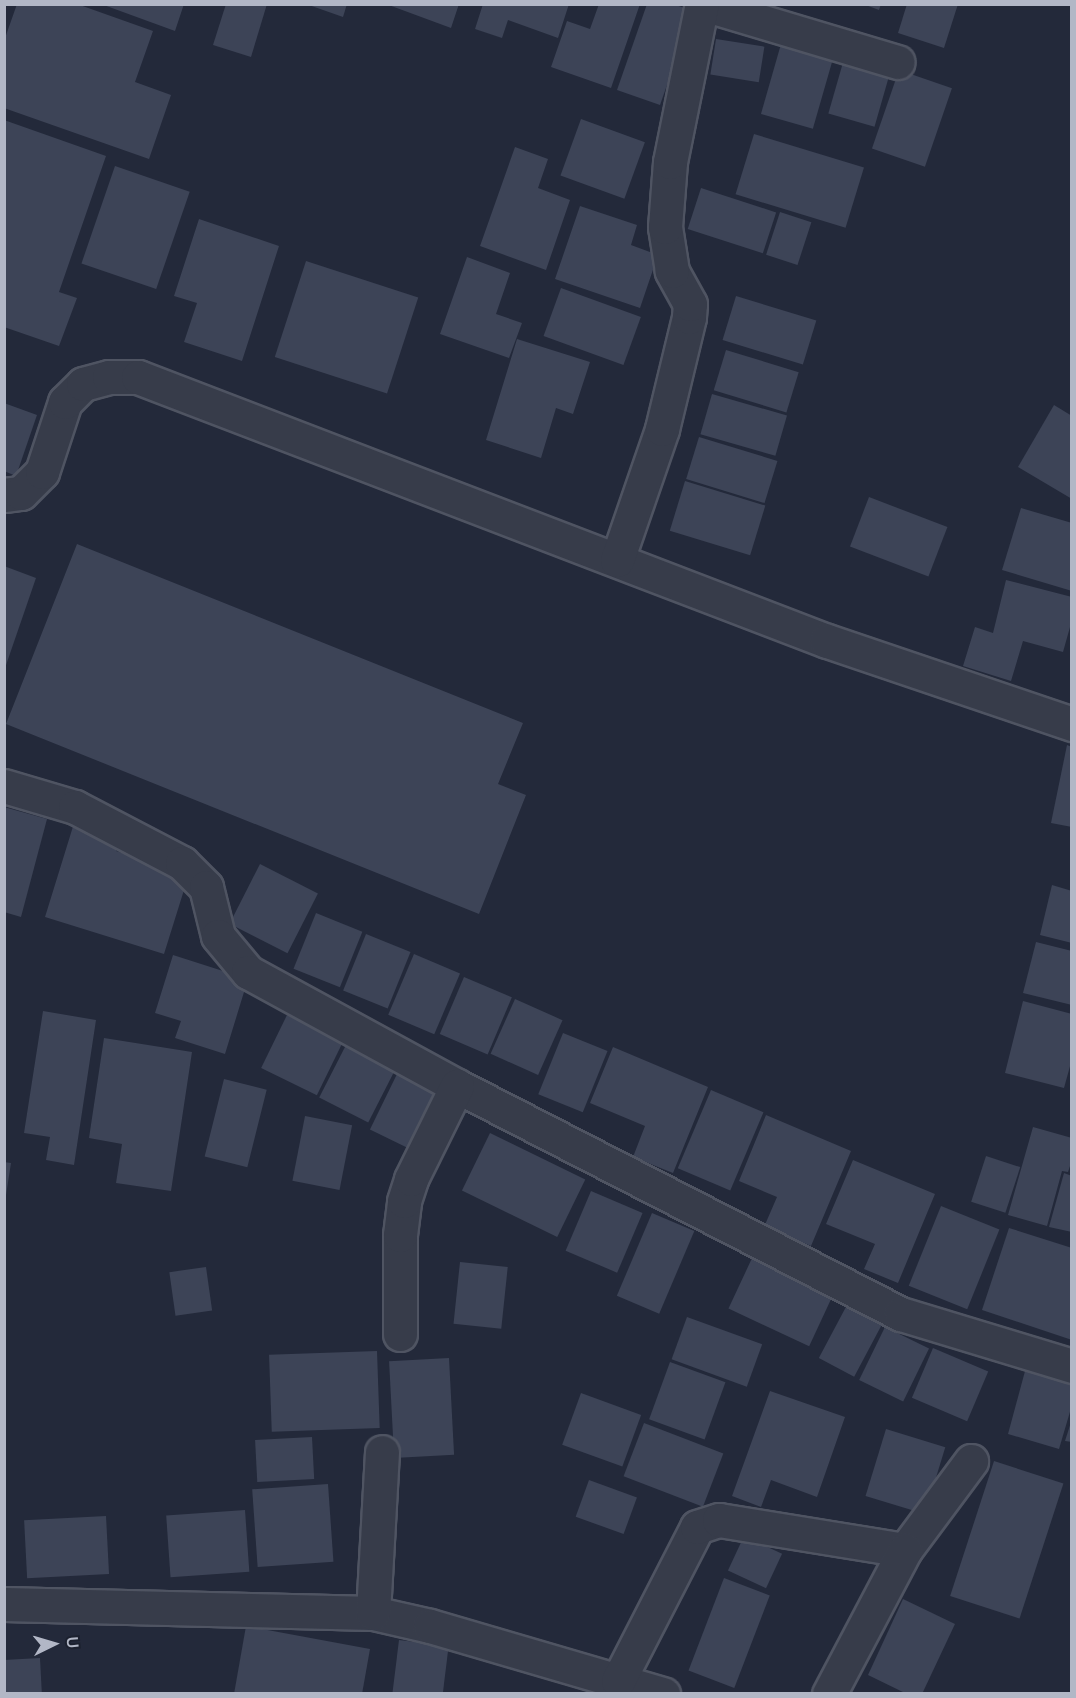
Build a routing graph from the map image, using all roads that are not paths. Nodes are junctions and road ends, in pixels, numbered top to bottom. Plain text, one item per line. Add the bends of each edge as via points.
1 (702, 4) edge
2 (898, 62) dead end
3 (4, 495) edge
4 (616, 560) junction
5 (1071, 724) edge
6 (4, 786) edge
7 (457, 1086) junction
8 (400, 1334) dead end
9 (1071, 1366) edge
10 (382, 1452) dead end
11 (971, 1461) dead end
12 (905, 1550) junction
13 (4, 1604) edge
14 (373, 1613) junction
15 (618, 1681) junction
16 (663, 1694) edge
17 (829, 1694) edge

1 - 2 street
1 - 4 street via 670,162 665,227 672,270 690,304 689,317 662,429
3 - 4 street via 21,493 42,472 65,402 83,384 110,377 138,377
4 - 5 street via 827,641
6 - 7 street via 75,807 182,863 206,887 218,936 248,972
7 - 8 street via 404,1201
7 - 9 street via 901,1314
10 - 14 street
11 - 12 street
12 - 15 street via 706,1521 691,1536
12 - 17 street
13 - 14 street
14 - 15 street
15 - 16 street

